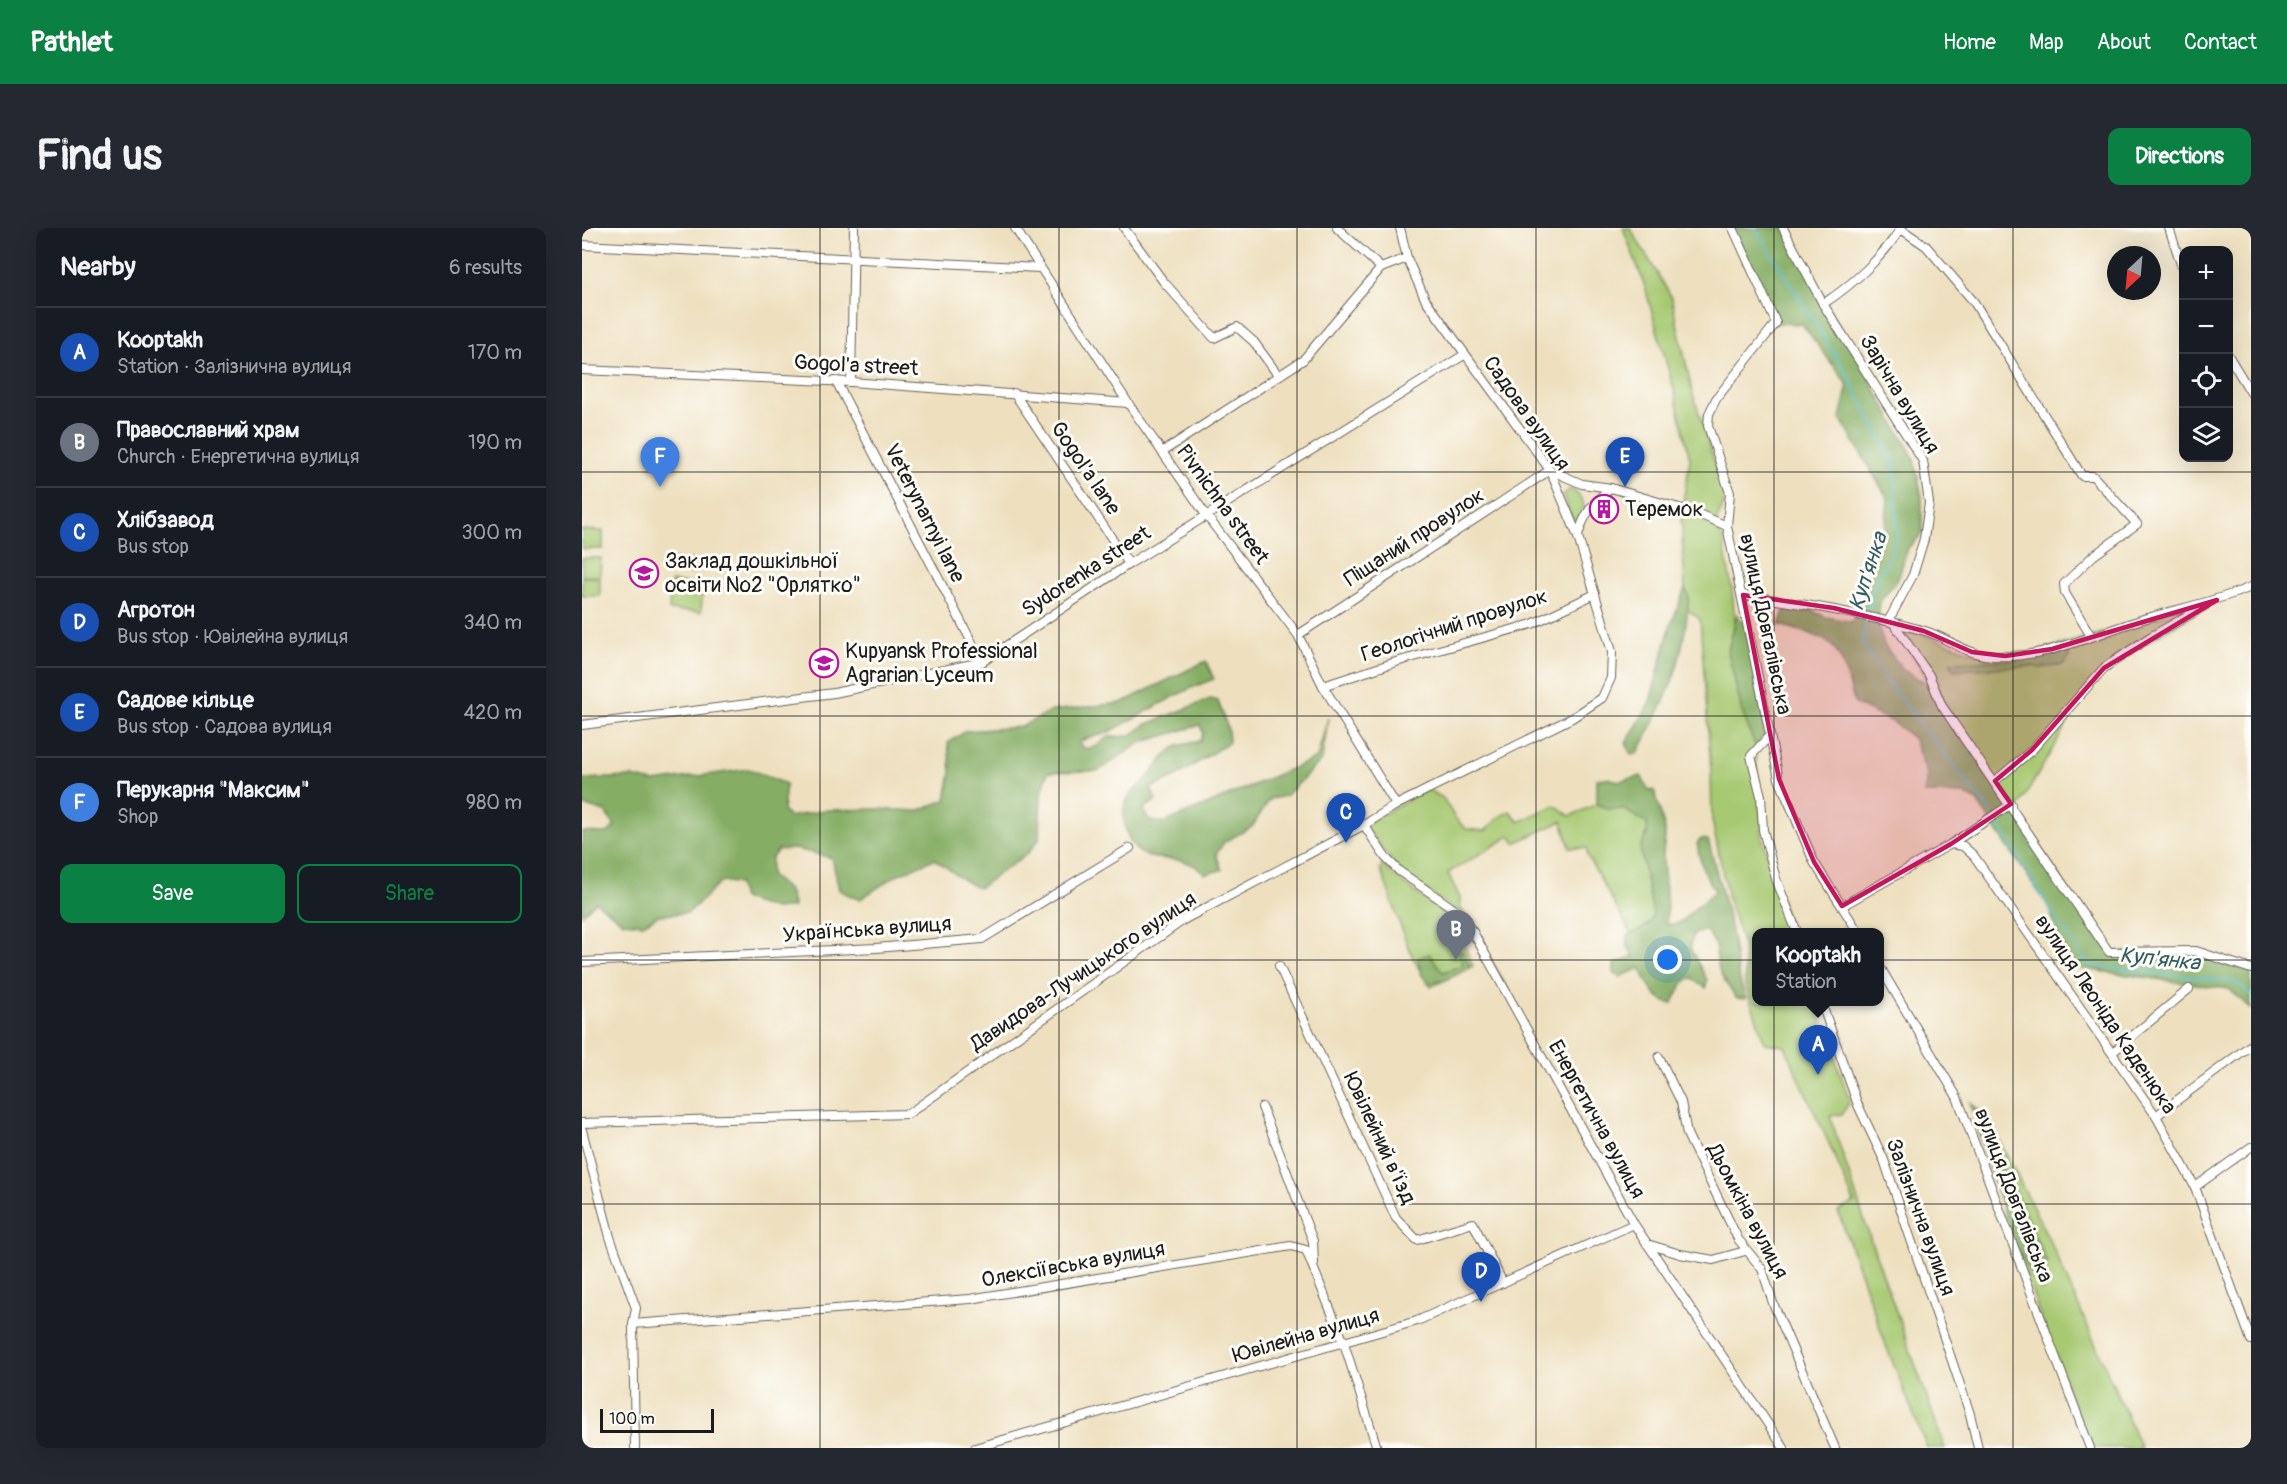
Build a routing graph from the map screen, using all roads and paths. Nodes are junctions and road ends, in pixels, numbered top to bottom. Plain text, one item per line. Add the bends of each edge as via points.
1 (854, 228) edge
2 (1015, 228) edge
3 (1124, 228) edge
4 (1337, 228) edge
5 (1400, 228) edge
6 (1733, 228) edge
7 (1783, 228) edge
8 (1901, 228) edge
9 (2169, 228) edge
10 (582, 244) edge
11 (1407, 258) junction
12 (2179, 258) edge
13 (852, 260) junction
14 (1040, 268) junction
15 (1381, 268) junction
16 (1823, 304) junction
17 (1464, 355) junction
18 (2233, 362) edge
19 (582, 370) edge
20 (1278, 375) junction
21 (836, 381) junction
22 (851, 382) junction
23 (1014, 393) junction
24 (2251, 393) edge
25 (1128, 403) junction
26 (1162, 452) junction
27 (1550, 470) junction
28 (1611, 488) junction
29 (1206, 515) junction
30 (1726, 526) junction
31 (1578, 537) junction
32 (1130, 564) junction
33 (2251, 586) edge
34 (1595, 594) junction
35 (1743, 595) junction
36 (2217, 600) junction
37 (1891, 623) junction
38 (1299, 635) junction
39 (2091, 636) junction
40 (982, 662) junction
41 (1323, 687) junction
42 (1602, 698) joint
43 (582, 725) edge
44 (1770, 735) junction
45 (1995, 781) junction
46 (2011, 804) junction
47 (1396, 805) junction
48 (1364, 825) junction
49 (1951, 844) junction
50 (1130, 848) dead end
51 (1842, 906) junction
52 (1795, 928) edge
53 (1855, 928) edge
54 (582, 962) edge
55 (1279, 966) dead end
56 (2251, 969) edge
57 (1884, 974) edge
58 (2189, 989) dead end
59 (1822, 1006) edge
60 (2251, 1045) edge
61 (2113, 1052) junction
62 (1659, 1057) dead end
63 (1262, 1107) dead end
64 (2156, 1116) junction
65 (582, 1123) edge
66 (582, 1130) edge
67 (2251, 1147) edge
68 (2195, 1187) junction
69 (1634, 1224) junction
70 (1647, 1244) junction
71 (1745, 1251) junction
72 (1314, 1270) junction
73 (1503, 1282) junction
74 (633, 1324) junction
75 (2251, 1340) edge
76 (1344, 1343) junction
77 (635, 1448) edge
78 (975, 1448) edge
79 (1377, 1448) edge
80 (1784, 1448) edge
81 (1834, 1448) edge
82 (1978, 1448) edge
83 (2090, 1448) edge

1 - 13 street
2 - 14 street, Pivnichna street
3 - 20 street via 1163,281 1214,338 1237,327 1254,342
4 - 15 street
5 - 11 street, Садова вулиця
6 - 30 street, вулиця Довгалівська via 1776,323 1716,399 1709,414 1708,426 1730,493
7 - 16 street, Зарічна вулиця
8 - 16 street via 1888,247
8 - 39 street via 1926,246 1974,302 2082,476 2093,476 2137,524 2093,556 2064,585
9 - 12 street
10 - 13 street
11 - 15 street
11 - 17 street, Садова вулиця via 1425,299
13 - 14 street
13 - 22 street
14 - 25 street, Pivnichna street
15 - 20 street via 1304,360
16 - 37 street, Зарічна вулиця via 1923,461 1928,480 1929,504 1917,563 1890,615
17 - 27 street, Садова вулиця
17 - 29 street, Sydorenka street
18 - 24 street
19 - 21 street, Gogol'a street
20 - 26 street
21 - 22 street, Gogol'a street
21 - 40 street, Veterynarnyi lane
22 - 23 street, Gogol'a street
23 - 25 street, Gogol'a street
23 - 32 street, Gogol'a lane
25 - 26 street, Pivnichna street
26 - 29 street, Pivnichna street
27 - 28 street via 1582,484
27 - 31 street, Садова вулиця
27 - 38 street, Піщаний провулок
28 - 30 street
28 - 31 street via 1586,513
29 - 32 street, Sydorenka street
29 - 38 street, Pivnichna street
30 - 35 street, вулиця Довгалівська
31 - 34 street, Садова вулиця
32 - 40 street, Sydorenka street
33 - 36 street
34 - 41 street, Геологічний провулок via 1532,624
34 - 42 street, Садова вулиця via 1612,652 1611,678
35 - 37 street via 1790,600
35 - 44 street, вулиця Довгалівська
36 - 39 street
36 - 45 street via 2104,668 2032,750
37 - 39 street via 1935,634 1960,648 1984,655 2032,653
37 - 45 street via 1914,650 1942,706
38 - 41 street, Pivnichna street
40 - 43 street, Sydorenka street via 834,693
41 - 47 street, Pivnichna street
42 - 47 street, Давидова-Лучицького вулиця via 1572,718
44 - 51 street, вулиця Довгалівська via 1779,779 1814,862
44 - 52 street via 1751,756 1761,796 1763,830
45 - 46 street
46 - 49 street
46 - 56 street via 2109,952 2196,951
47 - 48 street, Давидова-Лучицького вулиця
48 - 65 street, Давидова-Лучицького вулиця via 1185,919 908,1114
48 - 69 street, Енергетична вулиця via 1399,871 1454,909 1473,932
49 - 51 street
49 - 61 street, вулиця Леоніда Каденюка via 1962,846 1974,856
50 - 54 street, Українська вулиця via 982,939
51 - 53 street, вулиця Довгалівська
55 - 73 street, Ювілейний в'їзд via 1396,1218 1418,1240 1473,1223
57 - 83 street, вулиця Довгалівська via 1958,1096
58 - 61 street
59 - 82 street, Залізнична вулиця via 1858,1105 1884,1160
60 - 64 street
61 - 64 street, вулиця Леоніда Каденюка
62 - 71 street, Дьомкіна вулиця via 1681,1102 1687,1134
63 - 72 street via 1313,1241
64 - 68 street, вулиця Леоніда Каденюка
66 - 74 street via 610,1237 636,1308
67 - 68 street
68 - 75 street, вулиця Леоніда Каденюка
69 - 70 street, Енергетична вулиця
69 - 73 street, Ювілейна вулиця
70 - 71 street via 1713,1260
70 - 80 street, Енергетична вулиця
71 - 81 street, Дьомкіна вулиця via 1762,1269
72 - 74 street, Олексіївська вулиця via 1306,1250 1292,1246 970,1299
72 - 76 street, Олексіївська вулиця
73 - 76 street, Ювілейна вулиця via 1417,1321
74 - 77 street
76 - 78 street, Ювілейна вулиця
76 - 79 street, Олексіївська вулиця

